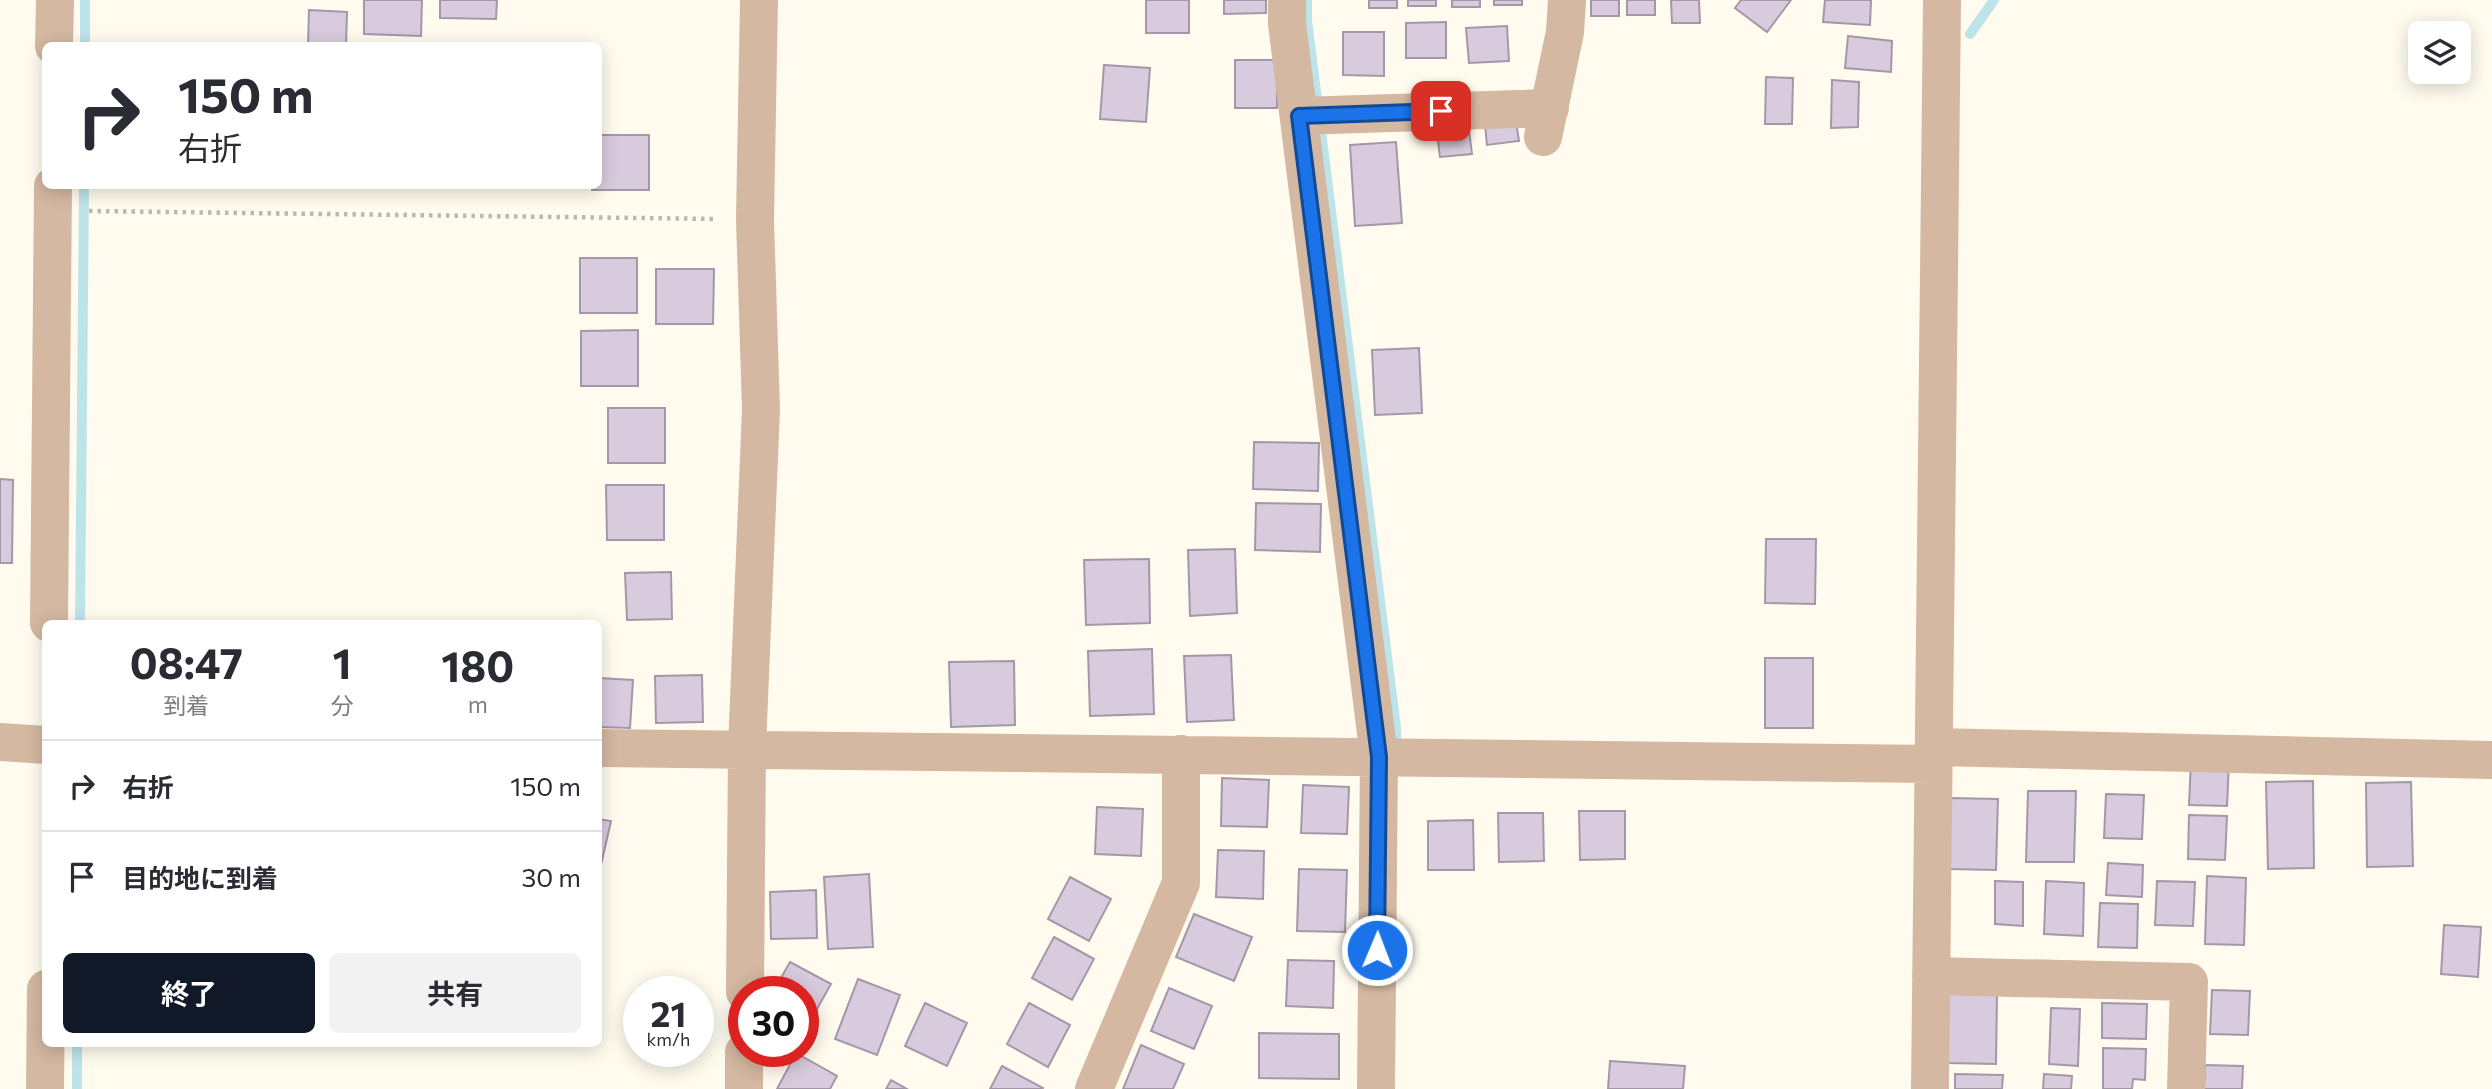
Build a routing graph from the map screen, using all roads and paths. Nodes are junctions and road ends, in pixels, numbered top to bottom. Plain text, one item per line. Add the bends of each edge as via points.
1 (55, 0) edge
2 (759, 0) edge
3 (1287, 0) edge
4 (1567, 0) edge
5 (1942, 0) edge
6 (54, 42) edge
7 (1312, 116) junction
8 (53, 198) edge
9 (755, 220) junction
10 (49, 620) edge
11 (0, 742) edge
12 (42, 745) edge
13 (602, 747) edge
14 (747, 748) junction
15 (1181, 754) junction
16 (1934, 756) junction
17 (1391, 757) junction
18 (2492, 760) edge
19 (745, 976) edge
20 (1931, 976) junction
21 (45, 1047) edge
22 (744, 1067) edge
23 (44, 1089) edge
24 (744, 1089) edge
25 (1094, 1089) edge
26 (1376, 1089) edge
27 (1930, 1089) edge
28 (2186, 1089) edge

1 - 6 street
2 - 9 street
3 - 7 street via 1287,24
4 - 7 street via 1547,122
5 - 16 street
7 - 17 street
8 - 9 path
8 - 10 street
9 - 14 street via 761,409
11 - 12 street
13 - 14 street
14 - 15 street
14 - 19 street
15 - 17 street
15 - 25 street via 1181,883
16 - 17 street
16 - 18 street
16 - 20 street
17 - 26 street
20 - 27 street
20 - 28 street via 2189,982
21 - 23 street
22 - 24 street

